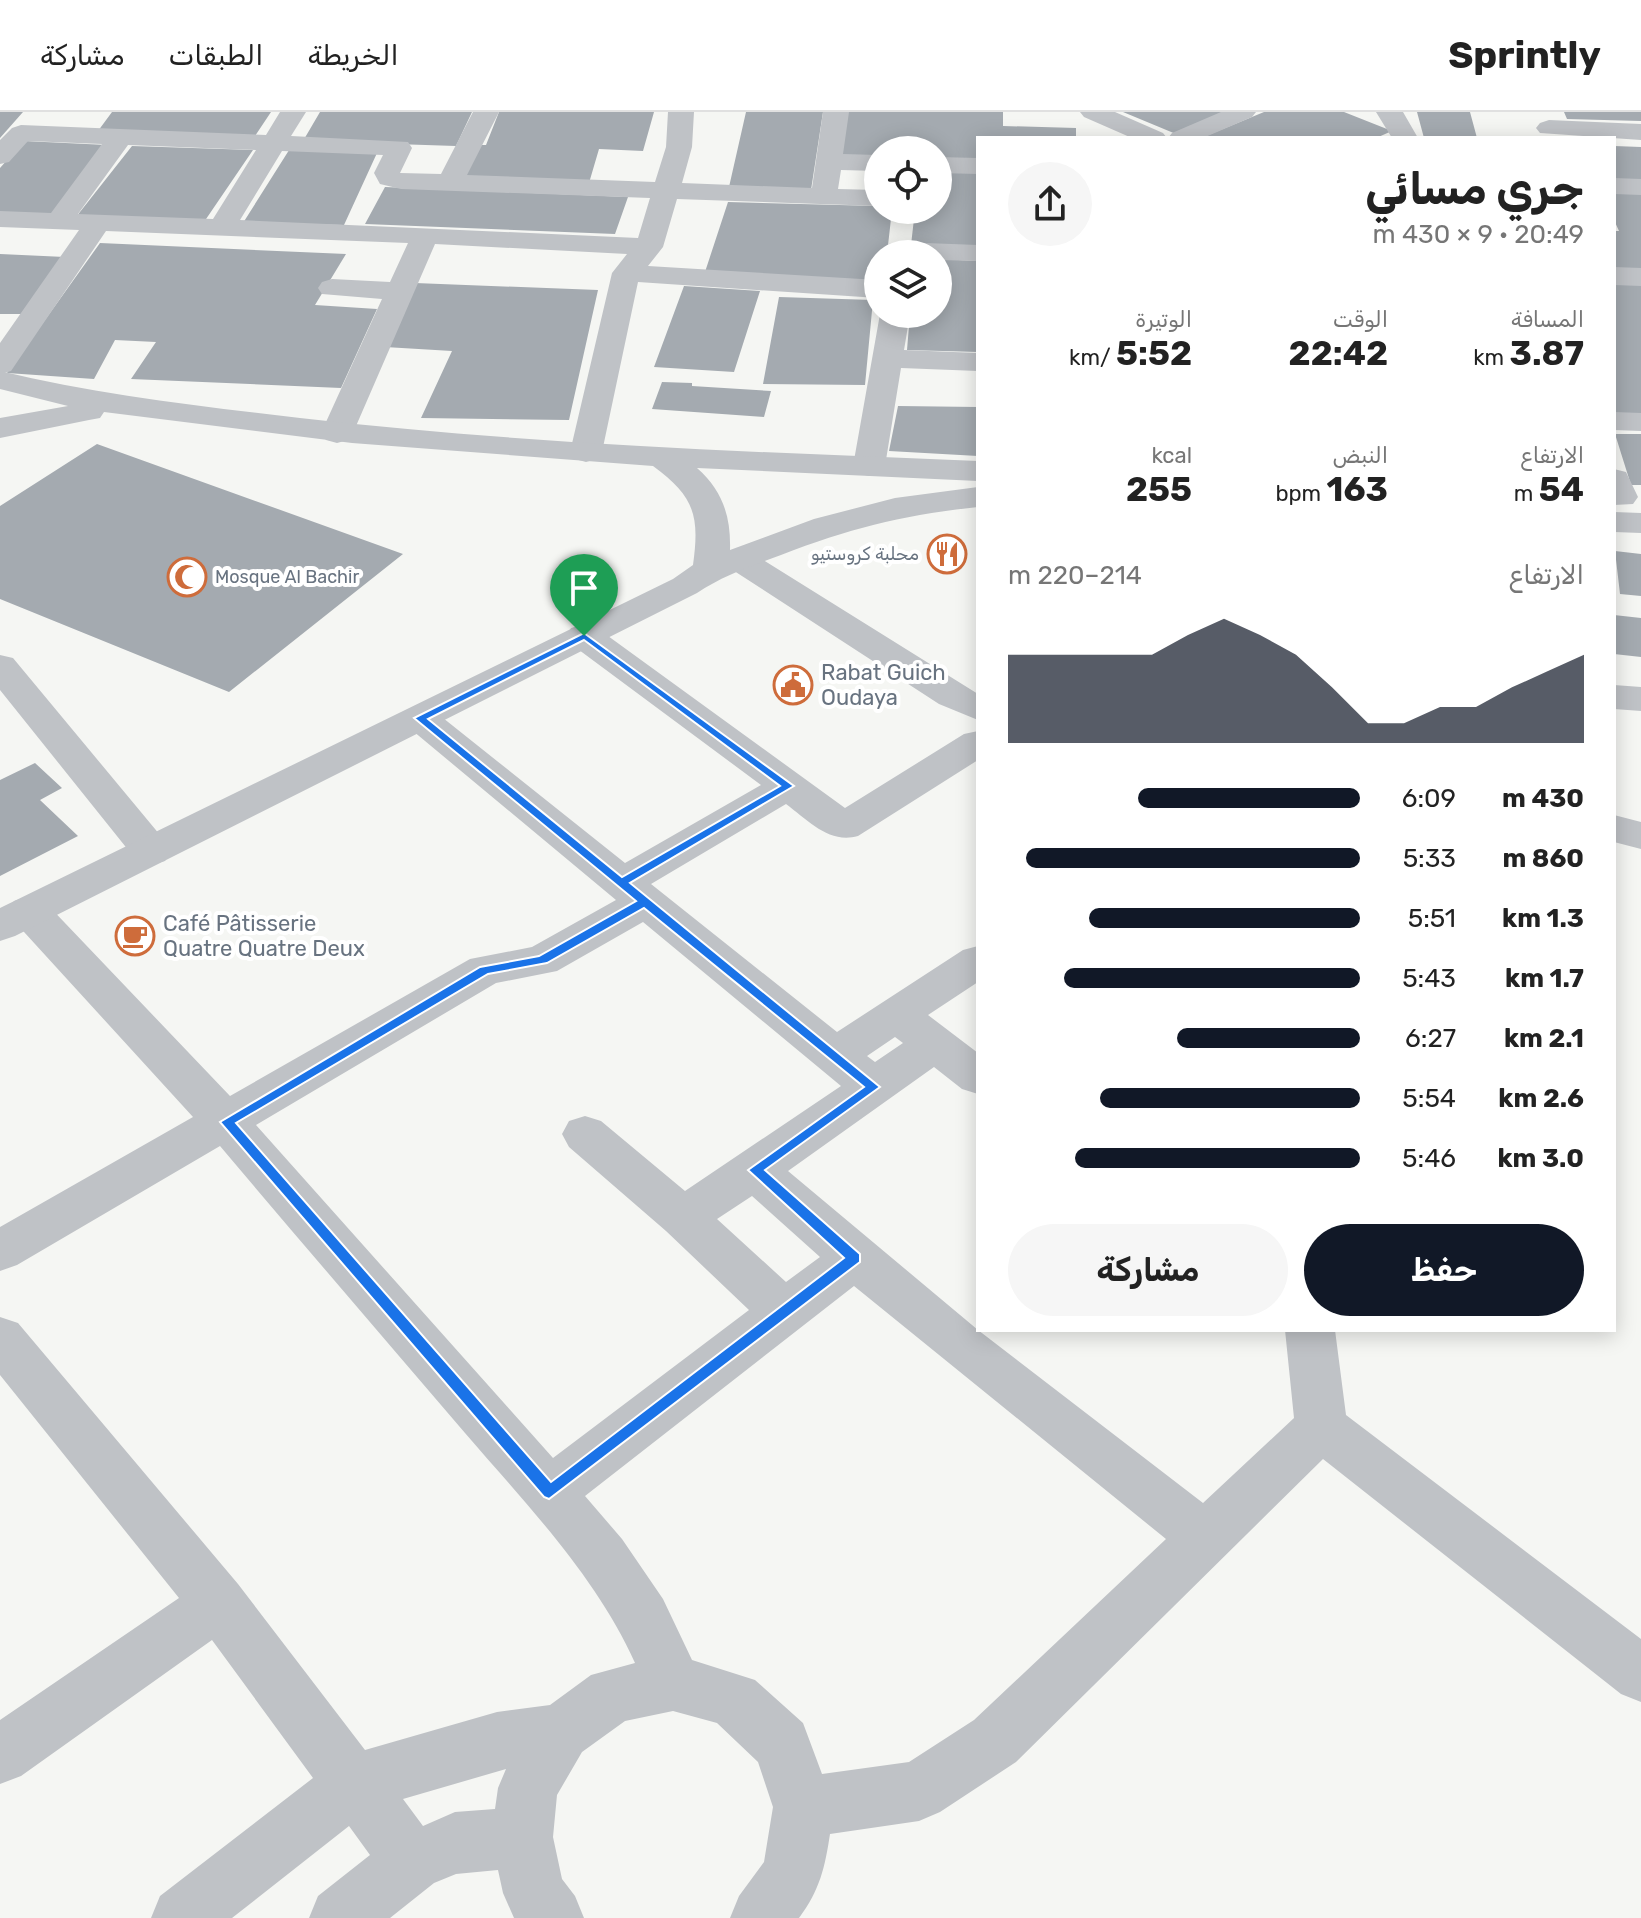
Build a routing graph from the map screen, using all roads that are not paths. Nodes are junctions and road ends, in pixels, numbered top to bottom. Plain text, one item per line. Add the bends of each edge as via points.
1 (41, 112) edge
2 (100, 112) edge
3 (293, 112) edge
4 (486, 112) edge
5 (681, 112) edge
6 (836, 112) edge
7 (1093, 112) edge
8 (1243, 112) edge
9 (1389, 112) edge
10 (1545, 126) edge
11 (1641, 132) edge
12 (21, 133) junction
13 (82, 135) junction
14 (121, 136) junction
15 (1149, 136) edge
16 (1186, 136) edge
17 (1404, 136) edge
18 (275, 142) junction
19 (399, 148) junction
20 (467, 150) junction
21 (0, 156) edge
22 (829, 162) junction
23 (864, 163) edge
24 (952, 165) edge
25 (976, 166) edge
26 (450, 182) junction
27 (1616, 186) edge
28 (1641, 187) edge
29 (666, 191) junction
30 (824, 196) junction
31 (864, 197) edge
32 (373, 206) junction
33 (0, 219) edge
34 (59, 221) junction
35 (98, 223) junction
36 (222, 227) junction
37 (425, 235) junction
38 (649, 247) junction
39 (952, 250) edge
40 (976, 253) edge
41 (626, 273) junction
42 (1616, 276) edge
43 (1641, 277) edge
44 (332, 288) dead end
45 (864, 288) edge
46 (401, 291) junction
47 (893, 328) edge
48 (889, 358) junction
49 (976, 362) edge
50 (0, 365) edge
51 (0, 380) edge
52 (148, 409) junction
53 (1616, 421) edge
54 (1641, 422) edge
55 (0, 428) edge
56 (337, 433) junction
57 (586, 452) junction
58 (663, 458) junction
59 (869, 466) junction
60 (976, 471) edge
61 (976, 497) edge
62 (725, 565) junction
63 (584, 636) junction
64 (0, 666) edge
65 (969, 695) edge
66 (1616, 697) edge
67 (1641, 699) edge
68 (420, 718) junction
69 (976, 744) edge
70 (788, 786) junction
71 (1616, 829) edge
72 (1641, 836) edge
73 (151, 851) junction
74 (633, 892) junction
75 (15, 918) edge
76 (976, 962) edge
77 (897, 1014) junction
78 (934, 1044) junction
79 (834, 1056) junction
80 (976, 1076) edge
81 (874, 1087) junction
82 (226, 1122) junction
83 (585, 1134) dead end
84 (755, 1170) junction
85 (683, 1217) junction
86 (0, 1251) edge
87 (854, 1258) junction
88 (783, 1310) junction
89 (1310, 1332) edge
90 (0, 1338) edge
91 (1321, 1426) junction
92 (549, 1492) junction
93 (1203, 1536) junction
94 (218, 1603) junction
95 (1641, 1674) edge
96 (673, 1683) junction
97 (561, 1732) junction
98 (0, 1755) edge
99 (356, 1783) junction
100 (803, 1807) junction
101 (522, 1837) junction
102 (412, 1861) junction
103 (182, 1918) edge
104 (340, 1918) edge
105 (553, 1918) edge
106 (761, 1918) edge

1 - 12 street
2 - 13 street
3 - 18 street
4 - 20 street
5 - 29 street via 679,147
6 - 22 street
7 - 15 street
8 - 16 street
9 - 17 street
10 - 11 street
12 - 13 street
12 - 21 street
13 - 14 street
14 - 18 street
14 - 34 street
18 - 19 street
18 - 36 street
19 - 20 street
19 - 32 street
20 - 26 street
22 - 23 street
22 - 30 street
24 - 25 street
26 - 29 street
26 - 32 street
27 - 28 street
29 - 30 street
29 - 38 street
30 - 31 street
32 - 36 street
32 - 37 street
33 - 34 street
34 - 35 street
35 - 36 street
35 - 50 street
37 - 38 street
37 - 46 street
38 - 41 street
39 - 40 street
41 - 45 street
41 - 57 street
42 - 43 street
44 - 46 street
46 - 56 street
47 - 48 street
48 - 49 street
48 - 59 street
51 - 52 street via 80,400
52 - 55 street via 92,411
52 - 56 street
53 - 54 street
56 - 57 street
57 - 58 street
58 - 59 street
58 - 62 street via 708,499
59 - 60 street
61 - 62 street via 866,514
62 - 63 street
62 - 65 street
63 - 68 street
63 - 70 street
64 - 73 street
66 - 67 street
68 - 73 street
68 - 74 street
69 - 70 street via 844,827
70 - 74 street
71 - 72 street
73 - 75 street
74 - 79 street
74 - 82 street via 542,960 485,970
75 - 82 street
76 - 77 street
77 - 78 street
77 - 79 street
78 - 80 street
78 - 81 street
79 - 81 street
81 - 84 street
82 - 86 street
82 - 92 street
83 - 85 street
84 - 85 street
84 - 87 street
85 - 88 street
87 - 88 street
87 - 93 street
88 - 92 street
89 - 91 street
90 - 94 street
91 - 93 street
91 - 95 street
92 - 96 street via 643,1618
93 - 100 street via 995,1741 919,1791
94 - 98 street
94 - 99 street
96 - 97 street via 612,1695
96 - 100 street via 734,1700 773,1735 782,1744
97 - 99 street via 497,1741
97 - 101 street via 528,1788
99 - 102 street
99 - 103 street
100 - 106 street via 793,1875
101 - 102 street via 455,1843
101 - 105 street via 534,1893
102 - 104 street

